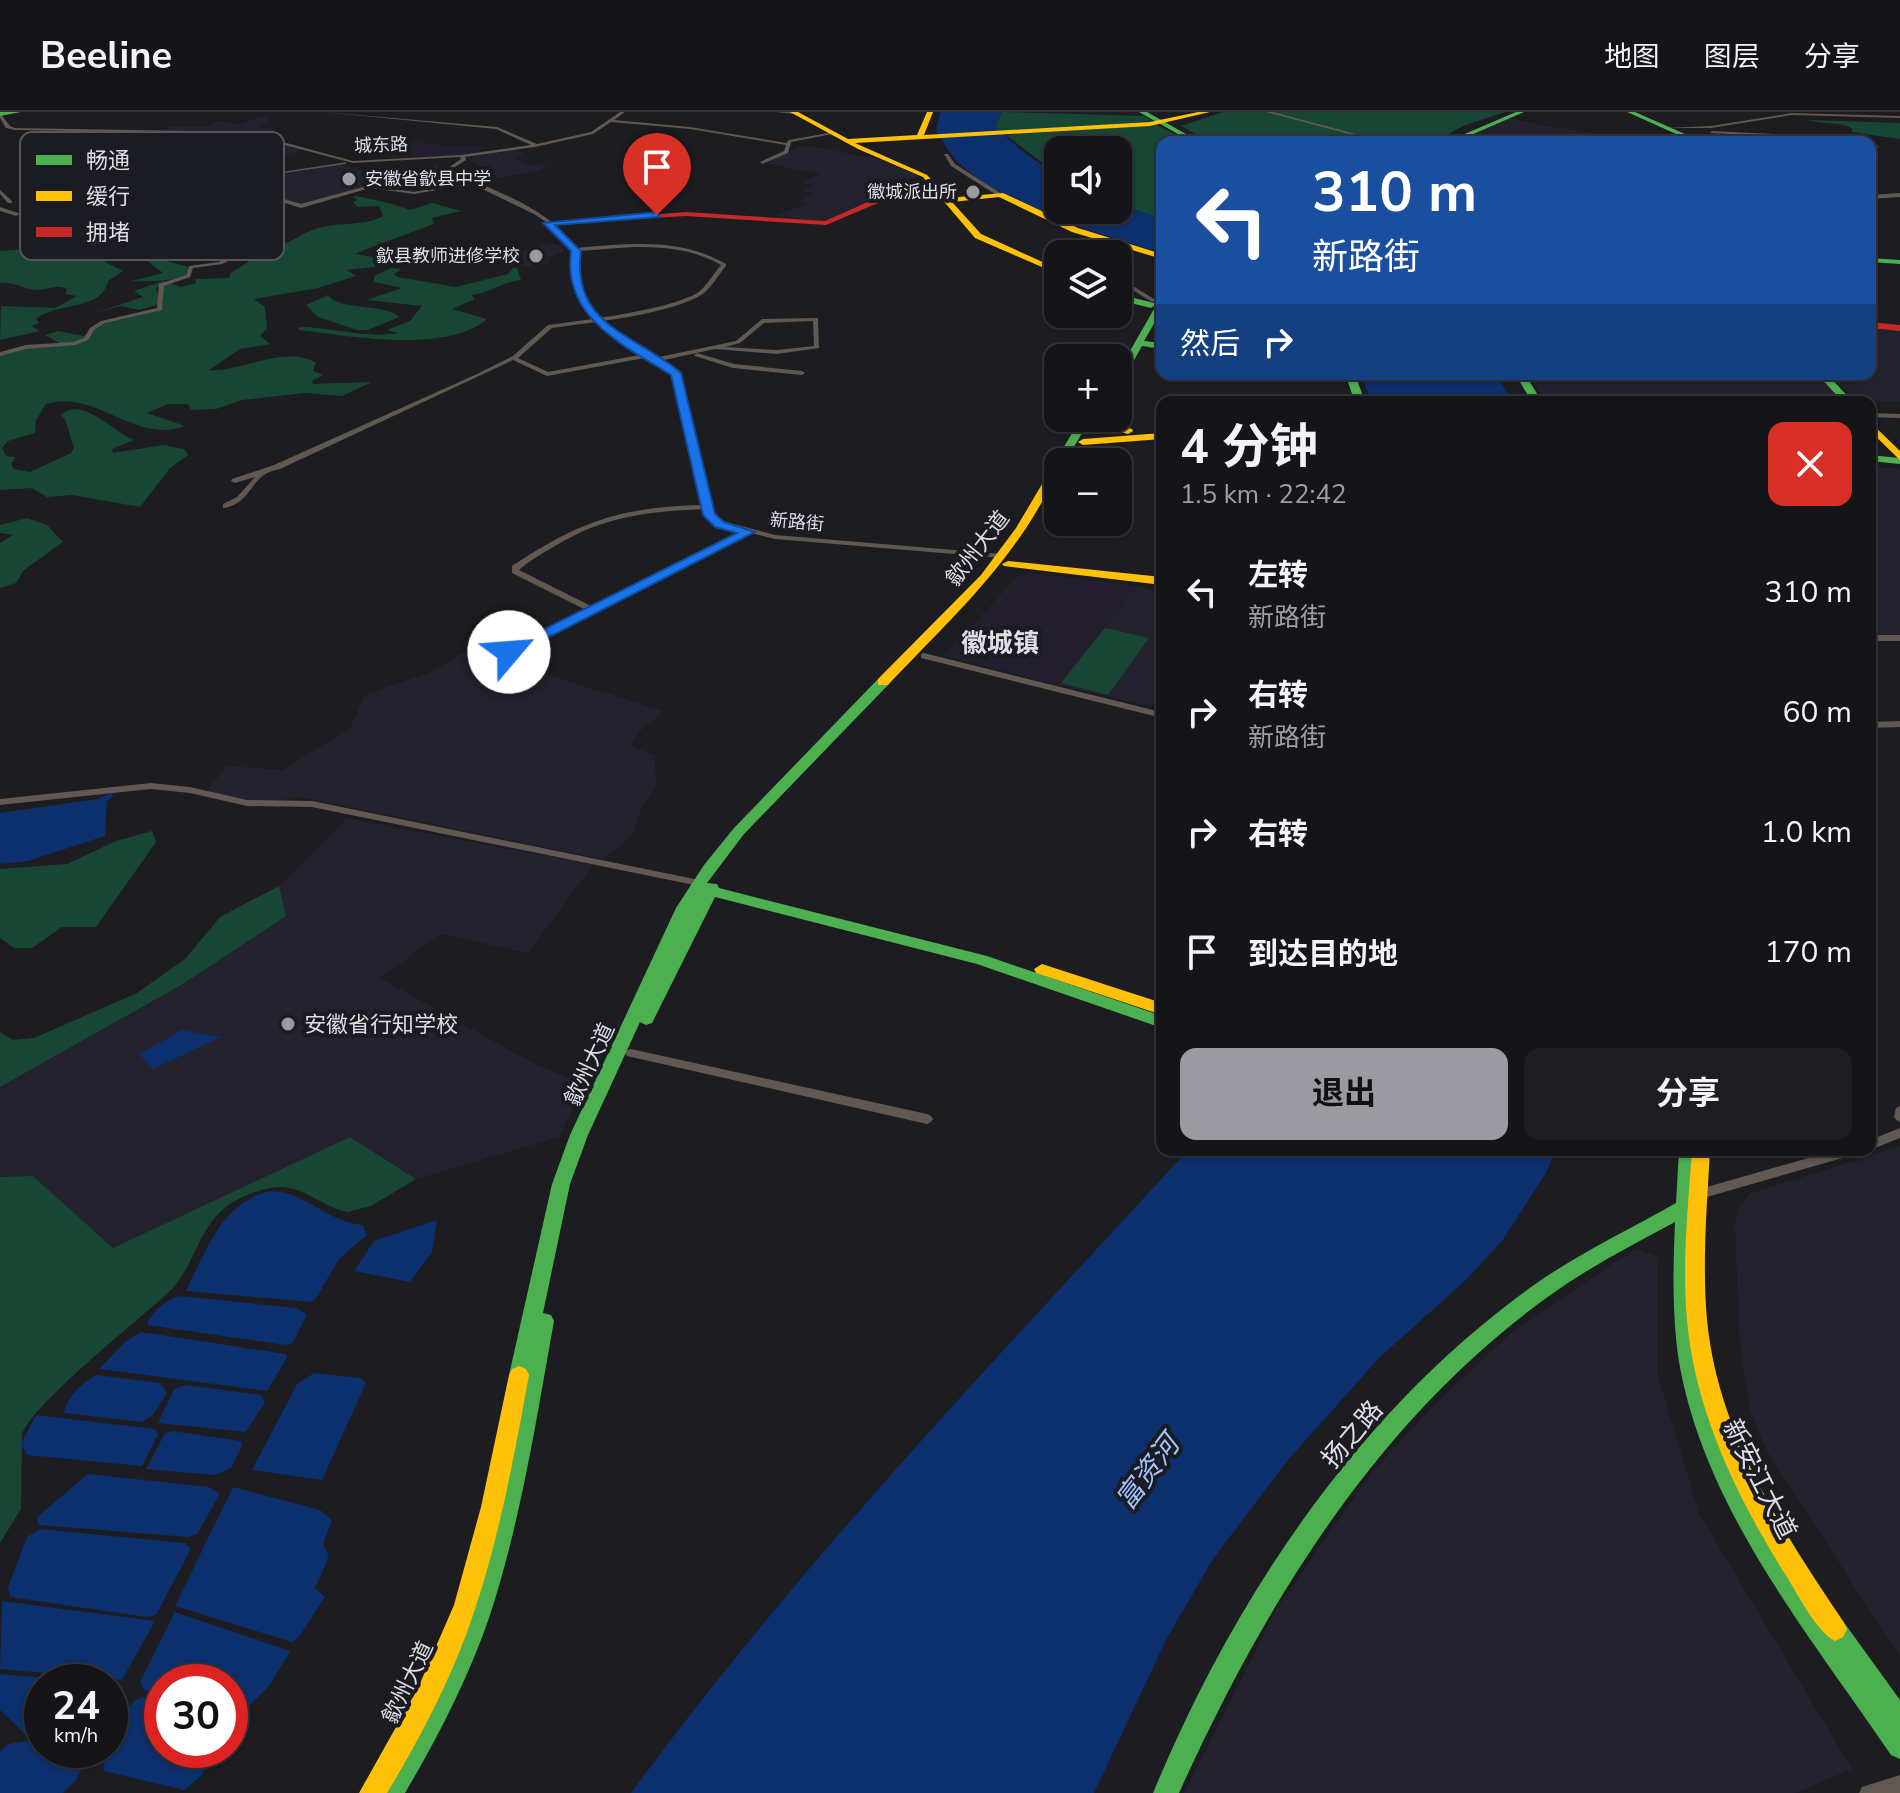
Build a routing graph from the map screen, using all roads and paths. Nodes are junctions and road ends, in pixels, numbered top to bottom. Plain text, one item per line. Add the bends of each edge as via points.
1 (18, 112) edge
2 (325, 112) edge
3 (623, 112) edge
4 (788, 112) edge
5 (930, 112) edge
6 (1201, 112) edge
7 (1207, 112) edge
8 (1268, 112) edge
9 (1515, 112) edge
10 (1521, 112) edge
11 (1628, 112) edge
12 (0, 114) edge
13 (1900, 117) edge
14 (1156, 118) edge
15 (609, 121) junction
16 (228, 132) edge
17 (922, 136) junction
18 (1189, 136) edge
19 (1361, 136) edge
20 (1453, 136) edge
21 (1456, 136) edge
22 (1691, 136) edge
23 (1691, 136) edge
24 (1698, 136) edge
25 (839, 137) junction
26 (284, 143) edge
27 (785, 144) junction
28 (535, 146) junction
29 (946, 155) dead end
30 (461, 156) junction
31 (353, 162) junction
32 (762, 163) dead end
33 (284, 172) edge
34 (471, 183) junction
35 (0, 191) edge
36 (944, 195) junction
37 (1000, 195) junction
38 (1900, 195) edge
39 (1876, 197) edge
40 (284, 201) edge
41 (10, 202) dead end
42 (0, 209) edge
43 (16, 214) dead end
44 (548, 223) junction
45 (576, 250) junction
46 (1156, 255) edge
47 (1876, 259) edge
48 (226, 260) edge
49 (1900, 261) edge
50 (1044, 266) edge
51 (1132, 286) edge
52 (1132, 298) edge
53 (1156, 298) edge
54 (1156, 299) edge
55 (1156, 301) edge
56 (1156, 301) edge
57 (597, 320) junction
58 (1876, 326) edge
59 (1900, 328) edge
60 (1139, 343) junction
61 (1130, 344) edge
62 (1156, 345) edge
63 (717, 348) junction
64 (0, 354) edge
65 (689, 354) junction
66 (650, 355) junction
67 (1132, 355) edge
68 (513, 358) junction
69 (659, 359) junction
70 (802, 373) dead end
71 (1828, 380) edge
72 (1842, 396) edge
73 (1876, 415) edge
74 (1900, 416) edge
75 (1087, 432) edge
76 (1132, 432) edge
77 (1876, 432) edge
78 (1156, 434) edge
79 (1156, 435) edge
80 (1083, 442) junction
81 (1079, 448) edge
82 (1876, 459) edge
83 (1900, 460) edge
84 (264, 473) junction
85 (235, 481) dead end
86 (1044, 491) edge
87 (1044, 505) edge
88 (226, 506) dead end
89 (707, 507) junction
90 (748, 532) junction
91 (1005, 560) junction
92 (1156, 580) edge
93 (593, 610) junction
94 (1876, 638) edge
95 (1900, 638) edge
96 (509, 652) dead end
97 (924, 656) junction
98 (1154, 713) dead end
99 (1900, 724) edge
100 (1876, 725) edge
101 (0, 802) edge
102 (705, 884) junction
103 (1156, 1007) edge
104 (1156, 1020) edge
105 (631, 1053) junction
106 (927, 1119) dead end
107 (1900, 1133) edge
108 (1876, 1143) edge
109 (1688, 1156) edge
110 (1701, 1156) edge
111 (1832, 1156) edge
112 (1700, 1194) junction
113 (1686, 1207) junction
114 (1900, 1721) edge
115 (1900, 1746) edge
116 (1900, 1784) edge
117 (372, 1793) edge
118 (391, 1793) edge
119 (1166, 1793) edge
120 (1868, 1793) edge

1 - 12 main road
2 - 28 street via 495,127
3 - 15 street, 城东路
4 - 25 main road
5 - 17 main road
6 - 14 main road
7 - 14 main road
8 - 19 street
9 - 20 main road
10 - 21 main road
11 - 22 main road
11 - 23 main road
12 - 16 street, 城东路 via 13,128
13 - 24 street via 1792,114
14 - 17 main road via 1008,134
14 - 18 main road
15 - 27 street
15 - 28 street, 城东路 via 590,134
17 - 25 main road
25 - 27 street
25 - 36 main road via 923,174
26 - 31 street, 城东路
27 - 32 street via 786,152
28 - 30 street, 城东路
29 - 37 street
30 - 31 street, 城东路
30 - 34 street via 464,159 446,169
31 - 33 street
34 - 40 street via 414,193 370,186 303,206
34 - 44 street
35 - 41 street
36 - 37 main road
36 - 44 main road via 885,197 826,223 686,214
36 - 50 main road via 981,238
37 - 46 main road via 1075,230
38 - 39 street
42 - 43 street
44 - 45 street
45 - 57 street via 573,272 586,307
45 - 57 street via 670,247 717,257 724,265 693,297
47 - 49 main road
48 - 64 street via 192,266 188,276 159,287 160,309 102,322 74,344
51 - 53 street
52 - 54 main road
55 - 60 main road
56 - 61 main road
57 - 66 street
57 - 68 street via 550,326
58 - 59 main road
60 - 62 main road
60 - 67 main road
63 - 63 street via 743,340 762,321 816,319 817,347 782,352
63 - 65 street
65 - 69 street
65 - 70 street via 733,366
66 - 68 street via 547,374
66 - 69 street
68 - 84 street
69 - 89 street via 676,373 683,391
71 - 72 main road
73 - 74 street
75 - 80 main road
76 - 78 main road
77 - 83 main road
79 - 80 main road
80 - 81 main road
82 - 83 main road
84 - 85 street
84 - 88 street
86 - 91 main road, 歙州大道
87 - 91 main road, 歙州大道
89 - 90 street, 新路街 via 716,522
89 - 93 street via 606,516 515,568
90 - 91 street, 新路街
90 - 93 street
91 - 92 main road
91 - 97 main road, 歙州大道
91 - 102 main road, 歙州大道 via 739,831
93 - 96 street
94 - 95 street
97 - 98 street
97 - 102 main road, 歙州大道
99 - 100 street
101 - 102 street via 129,786 171,787 247,803 320,806
102 - 103 main road via 974,947
102 - 104 main road via 981,960
102 - 105 main road, 歙州大道
102 - 117 main road, 歙州大道 via 647,985 569,1159 462,1613 427,1697
105 - 106 street
105 - 118 main road, 歙州大道 via 574,1184 508,1502 478,1614 442,1701
107 - 108 street
109 - 113 main road, 新安江大道
110 - 112 main road, 新安江大道
111 - 112 street
112 - 114 main road, 新安江大道 via 1698,1327 1722,1435 1771,1531
113 - 115 main road, 新安江大道 via 1684,1324 1708,1435 1757,1533
113 - 119 main road, 扬之路 via 1539,1292 1441,1374 1387,1428 1340,1486 1244,1631
116 - 120 street

